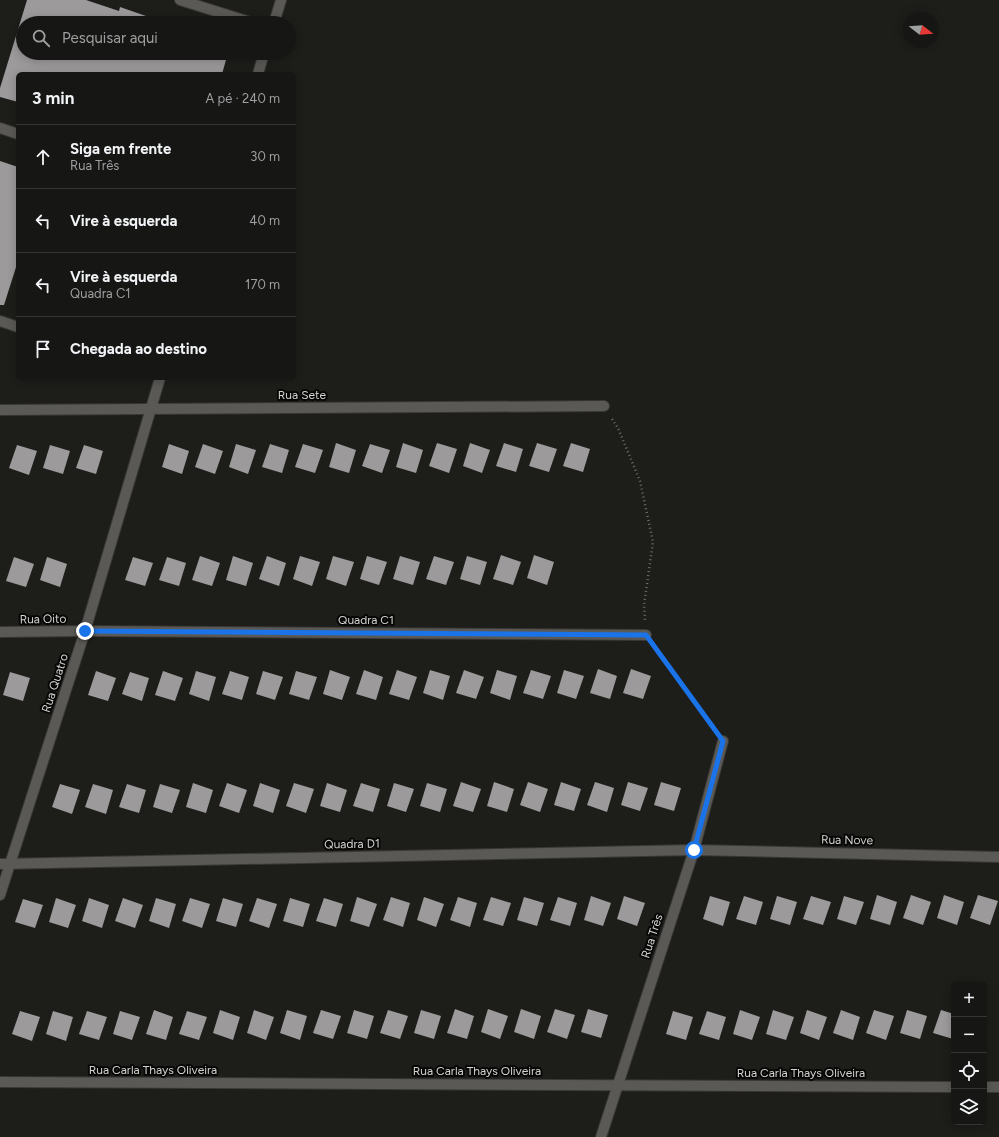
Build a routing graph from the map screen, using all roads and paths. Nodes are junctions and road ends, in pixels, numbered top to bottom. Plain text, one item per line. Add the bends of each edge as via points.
1 (180, 0) edge
2 (281, 0) edge
3 (230, 16) edge
4 (276, 16) edge
5 (262, 60) edge
6 (259, 72) edge
7 (0, 128) edge
8 (16, 133) edge
9 (0, 321) edge
10 (16, 326) edge
11 (159, 380) edge
12 (604, 406) joint
13 (151, 409) junction
14 (0, 410) edge
15 (85, 631) junction
16 (0, 632) edge
17 (646, 635) junction
18 (723, 741) joint
19 (694, 850) junction
20 (999, 857) edge
21 (5, 864) edge
22 (0, 895) edge
23 (0, 1082) edge
24 (617, 1085) junction
25 (951, 1087) edge
26 (987, 1087) edge
27 (999, 1087) edge
28 (600, 1137) edge

1 - 3 street
2 - 4 street
5 - 6 street
7 - 8 street
9 - 10 street
11 - 13 street
12 - 13 street, Rua Sete
12 - 17 path via 618,428 640,481 654,542 644,605
13 - 14 street, Rua Sete
13 - 15 street, Rua Quatro
15 - 16 street, Rua Oito
15 - 17 street, Quadra C1
15 - 21 street, Rua Quatro
17 - 18 path
18 - 19 street, Rua Três
19 - 20 street, Rua Nove
19 - 21 street, Quadra D1
19 - 24 street, Rua Três
21 - 22 street, Rua Quatro
23 - 24 street, Rua Carla Thays Oliveira
24 - 25 street, Rua Carla Thays Oliveira
24 - 28 street, Rua Três
26 - 27 street

